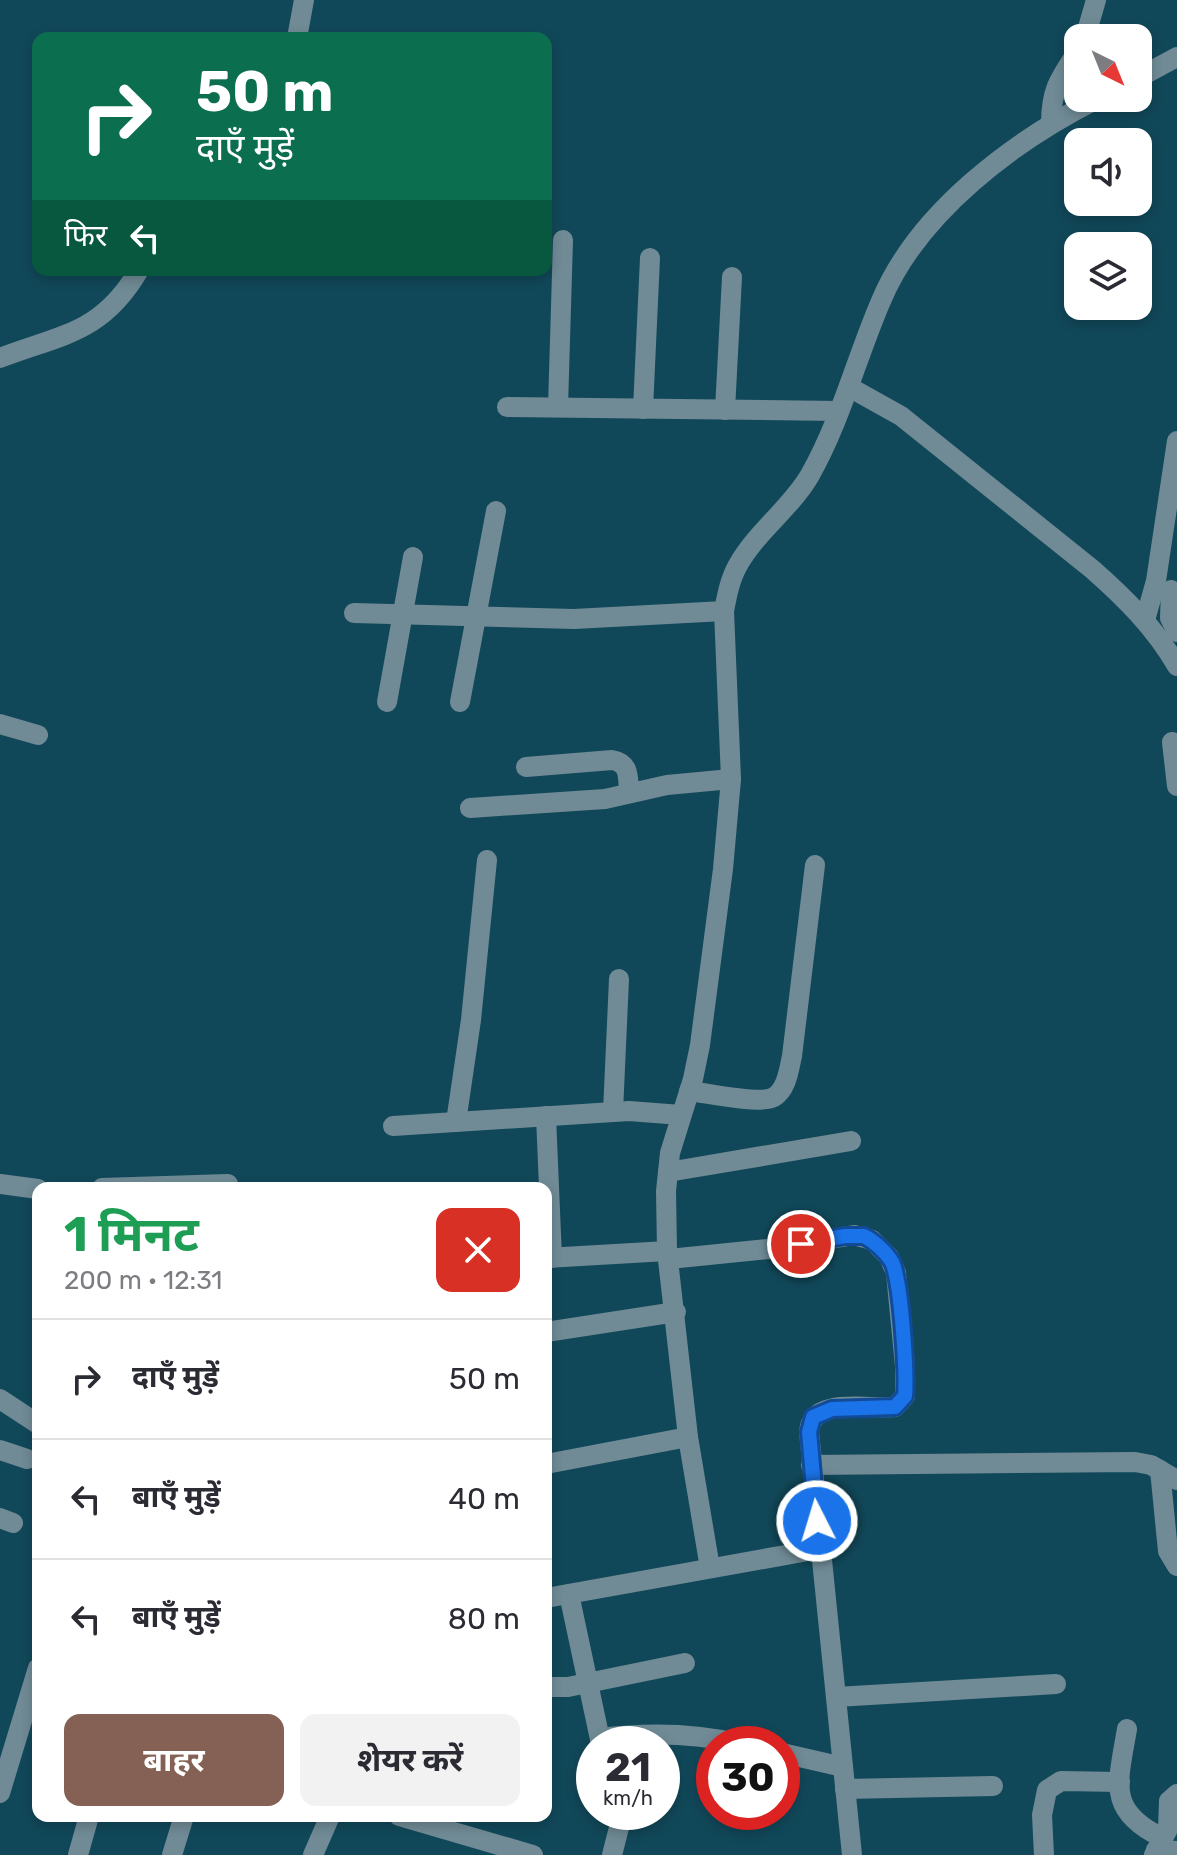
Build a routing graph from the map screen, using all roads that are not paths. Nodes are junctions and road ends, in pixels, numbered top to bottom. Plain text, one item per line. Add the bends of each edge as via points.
1 (304, 0) edge
2 (1096, 0) edge
3 (1089, 24) edge
4 (298, 32) edge
5 (1177, 57) edge
6 (1152, 70) edge
7 (1064, 73) edge
8 (1073, 112) edge
9 (1051, 124) junction
10 (563, 240) dead end
11 (650, 258) dead end
12 (135, 276) edge
13 (732, 277) dead end
14 (0, 358) edge
15 (849, 387) junction
16 (507, 407) dead end
17 (558, 407) junction
18 (643, 409) junction
19 (725, 410) junction
20 (839, 411) junction
21 (1177, 441) edge
22 (496, 511) dead end
23 (1171, 513) edge
24 (413, 557) dead end
25 (1167, 590) edge
26 (724, 611) junction
27 (354, 613) dead end
28 (402, 614) junction
29 (475, 617) junction
30 (1145, 620) junction
31 (1177, 632) edge
32 (1177, 666) edge
33 (387, 702) dead end
34 (460, 702) dead end
35 (0, 724) edge
36 (38, 735) dead end
37 (1172, 742) dead end
38 (526, 767) dead end
39 (1176, 772) edge
40 (731, 779) junction
41 (629, 793) junction
42 (470, 808) dead end
43 (487, 860) dead end
44 (815, 865) dead end
45 (619, 979) dead end
46 (689, 1091) junction
47 (613, 1112) junction
48 (681, 1115) junction
49 (546, 1116) junction
50 (456, 1122) junction
51 (393, 1126) dead end
52 (851, 1141) dead end
53 (668, 1172) junction
54 (547, 1182) edge
55 (0, 1184) edge
56 (32, 1188) edge
57 (668, 1255) junction
58 (552, 1258) edge
59 (676, 1312) junction
60 (552, 1331) edge
61 (0, 1399) edge
62 (32, 1420) edge
63 (688, 1437) junction
64 (0, 1450) edge
65 (27, 1459) dead end
66 (552, 1463) edge
67 (811, 1465) junction
68 (1168, 1475) edge
69 (819, 1549) junction
70 (1177, 1566) edge
71 (710, 1568) junction
72 (569, 1594) junction
73 (552, 1597) edge
74 (685, 1663) dead end
75 (588, 1683) junction
76 (32, 1684) edge
77 (1056, 1684) dead end
78 (552, 1687) edge
79 (836, 1697) junction
80 (597, 1726) edge
81 (1127, 1729) dead end
82 (6, 1754) edge
83 (800, 1757) edge
84 (843, 1767) junction
85 (1120, 1782) junction
86 (993, 1786) dead end
87 (845, 1789) junction
88 (0, 1793) edge
89 (1177, 1794) edge
90 (87, 1822) edge
91 (182, 1822) edge
92 (327, 1822) edge
93 (420, 1822) edge
94 (618, 1830) edge
95 (1163, 1849) edge
96 (78, 1855) edge
97 (172, 1855) edge
98 (313, 1855) edge
99 (533, 1855) edge
100 (612, 1855) edge
101 (852, 1855) edge
102 (1044, 1855) edge

1 - 4 street
2 - 3 street
5 - 6 street
7 - 9 street via 1053,91
8 - 9 street
9 - 15 street via 979,177 924,232 882,297
10 - 17 street
11 - 18 street
12 - 14 street via 96,321
13 - 19 street
15 - 20 street
15 - 30 street via 939,445 1092,569
16 - 17 street
17 - 18 street
18 - 19 street
19 - 20 street
20 - 26 street via 808,478 737,567
21 - 23 street
22 - 29 street
23 - 25 street
24 - 28 street
25 - 30 street
25 - 31 street
26 - 29 street via 574,619
26 - 40 street
27 - 28 street
28 - 29 street
28 - 33 street
29 - 34 street
30 - 32 street
35 - 36 street
37 - 39 street
38 - 41 street via 621,762
40 - 41 street
40 - 46 street via 711,969
41 - 42 street
43 - 50 street
44 - 46 street via 784,1086 763,1099
45 - 47 street
46 - 48 street
47 - 48 street
47 - 49 street
48 - 53 street
49 - 50 street
49 - 54 street
50 - 51 street
52 - 53 street
53 - 57 street
55 - 56 street
57 - 58 street
57 - 59 street
57 - 67 street via 778,1248 854,1235 872,1240 889,1257 896,1273 905,1396 895,1407 832,1409 813,1417
59 - 60 street
59 - 63 street
61 - 62 street
63 - 66 street
63 - 71 street
64 - 65 street
67 - 68 street via 1135,1462
67 - 69 street
68 - 70 street via 1168,1551
69 - 71 street
69 - 79 street
71 - 72 street
72 - 73 street
72 - 75 street
74 - 75 street
75 - 78 street
75 - 80 street
76 - 82 street
77 - 79 street
79 - 84 street
81 - 85 street
82 - 88 street
83 - 84 street
84 - 87 street
85 - 95 street via 1127,1814
85 - 102 street via 1061,1781 1047,1790
86 - 87 street
87 - 101 street
89 - 95 street via 1169,1801
90 - 96 street
91 - 97 street
92 - 98 street
93 - 99 street
94 - 100 street

